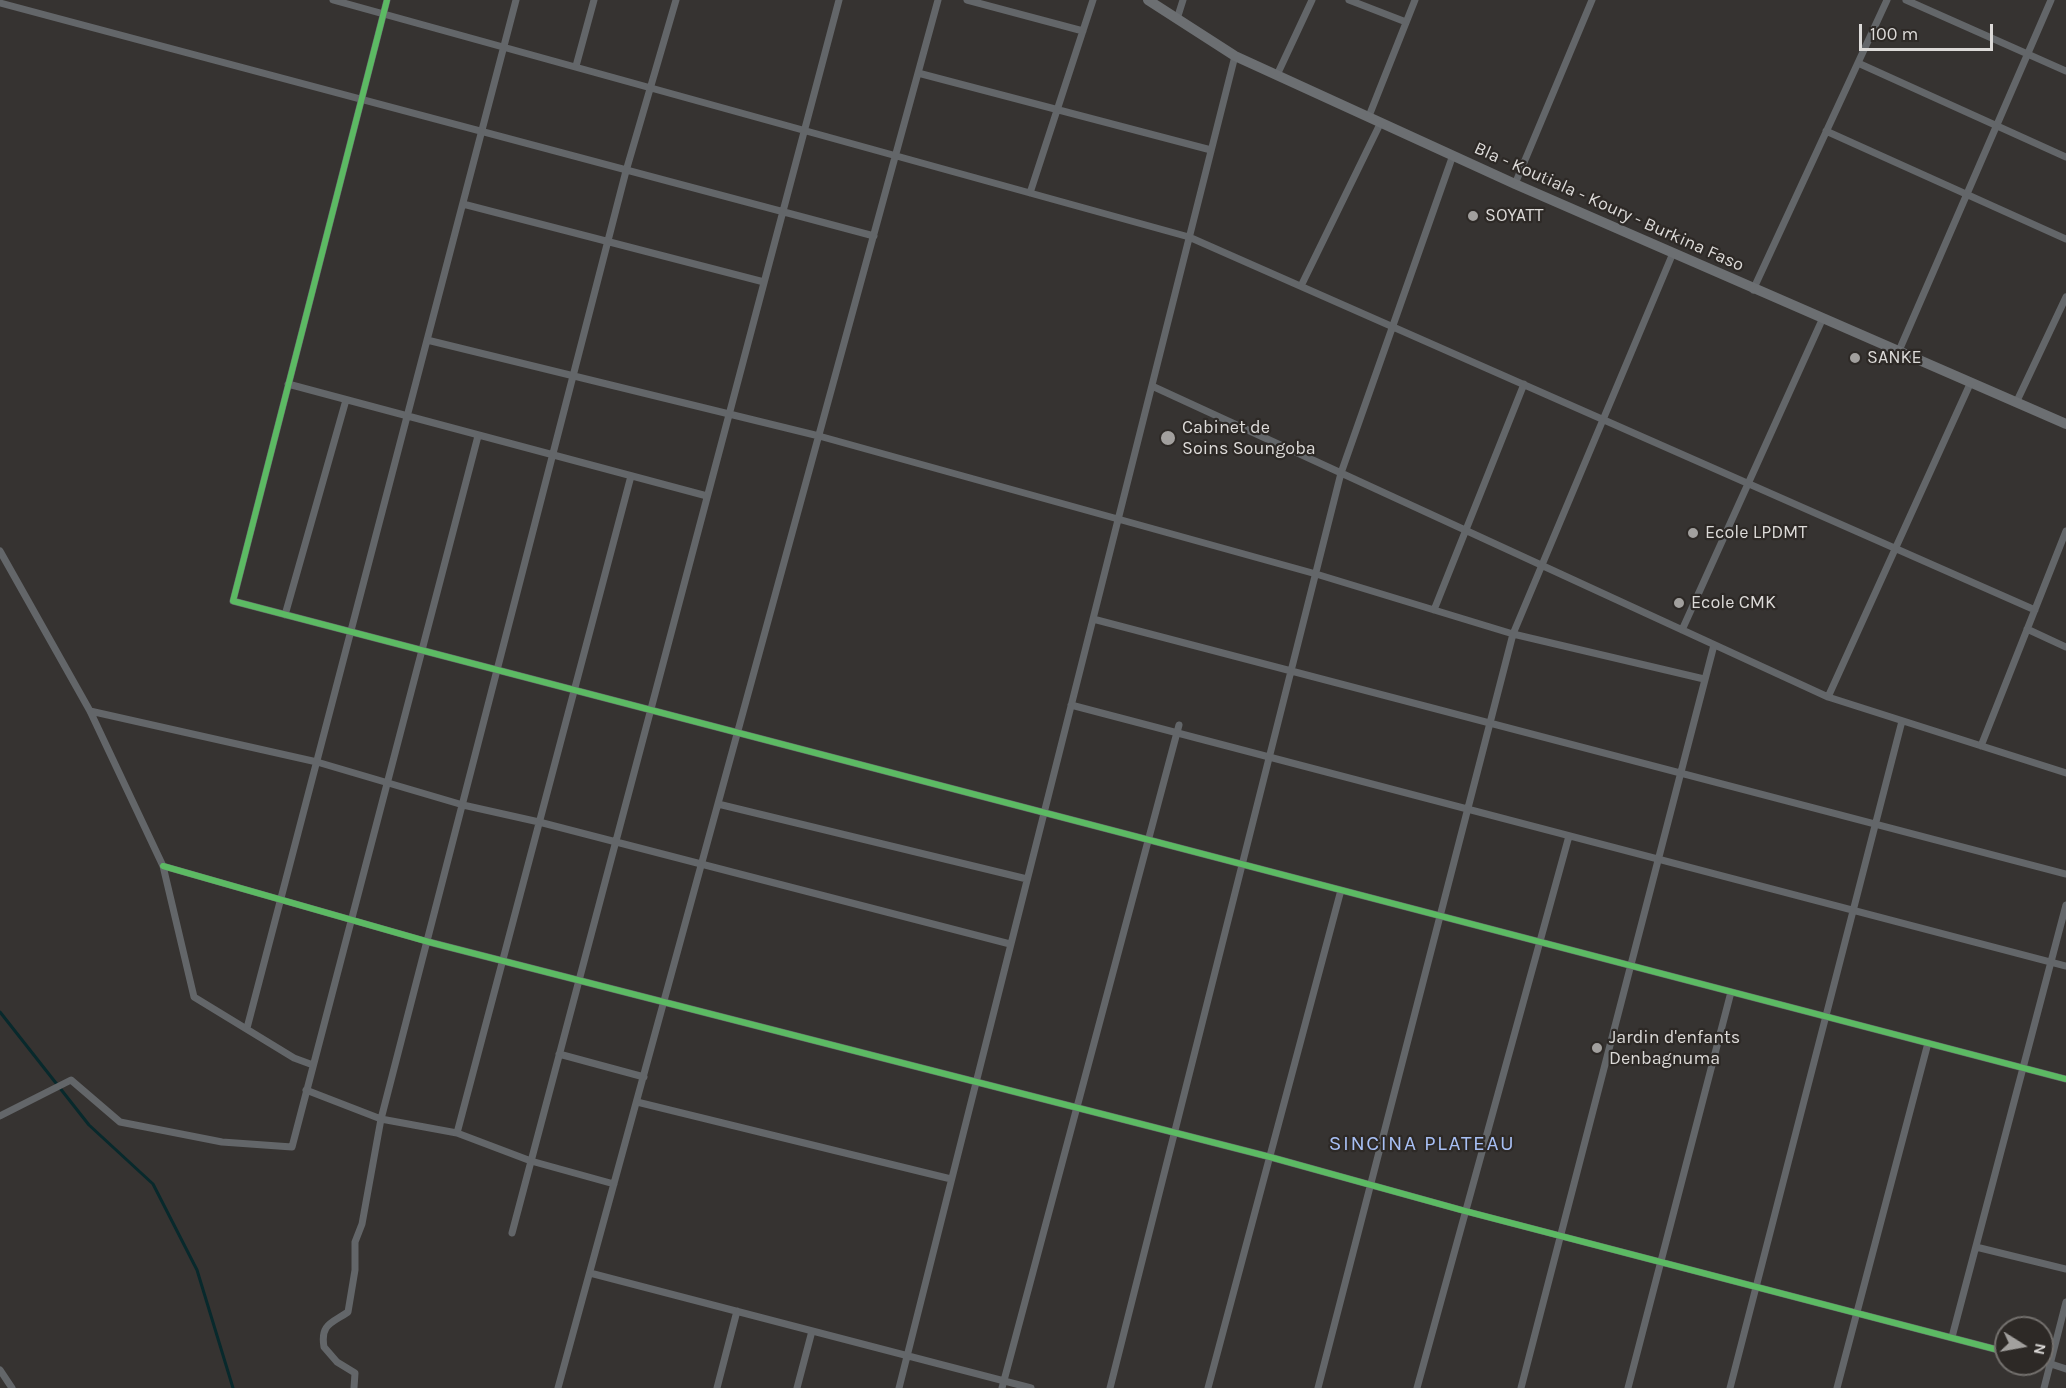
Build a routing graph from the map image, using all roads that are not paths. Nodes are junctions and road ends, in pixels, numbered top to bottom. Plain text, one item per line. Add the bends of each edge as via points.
1 (333, 0) edge
2 (387, 0) edge
3 (516, 0) edge
4 (594, 0) edge
5 (676, 0) edge
6 (839, 0) edge
7 (938, 0) edge
8 (967, 0) edge
9 (1093, 0) edge
10 (1148, 0) edge
11 (1183, 0) edge
12 (1312, 0) edge
13 (1350, 0) edge
14 (1414, 0) edge
15 (1592, 0) edge
16 (1887, 0) edge
17 (1906, 0) edge
18 (2051, 0) edge
19 (0, 3) edge
20 (383, 13) junction
21 (1177, 20) junction
22 (1406, 22) junction
23 (1083, 30) junction
24 (503, 46) junction
25 (2027, 54) junction
26 (1235, 56) junction
27 (1858, 63) junction
28 (576, 66) junction
29 (2066, 71) edge
30 (918, 73) junction
31 (1277, 75) junction
32 (650, 87) junction
33 (361, 100) junction
34 (1057, 110) junction
35 (1369, 116) junction
36 (1381, 122) junction
37 (1996, 126) junction
38 (804, 130) junction
39 (1826, 132) junction
40 (481, 133) junction
41 (1211, 150) junction
42 (896, 155) junction
43 (1453, 155) junction
44 (2066, 157) edge
45 (626, 171) junction
46 (1515, 184) junction
47 (1030, 193) junction
48 (1966, 194) junction
49 (463, 204) junction
50 (783, 212) junction
51 (874, 236) junction
52 (1189, 237) junction
53 (2066, 239) edge
54 (608, 242) junction
55 (1673, 254) junction
56 (764, 282) junction
57 (1301, 286) junction
58 (1754, 290) junction
59 (2066, 297) edge
60 (1822, 320) junction
61 (1393, 327) junction
62 (427, 340) junction
63 (1898, 353) junction
64 (574, 376) junction
65 (288, 384) junction
66 (1524, 384) junction
67 (1971, 384) junction
68 (1152, 386) junction
69 (346, 400) junction
70 (2016, 403) junction
71 (729, 414) junction
72 (408, 416) junction
73 (1603, 420) junction
74 (2066, 424) edge
75 (478, 436) junction
76 (819, 436) junction
77 (553, 455) junction
78 (1341, 473) junction
79 (632, 476) junction
80 (1748, 483) junction
81 (707, 496) junction
82 (1118, 518) junction
83 (1466, 531) junction
84 (2066, 531) edge
85 (1896, 548) junction
86 (0, 551) edge
87 (1542, 566) junction
88 (1316, 573) junction
89 (1434, 610) junction
90 (2035, 610) junction
91 (285, 615) junction
92 (1093, 618) junction
93 (2027, 629) junction
94 (1682, 630) junction
95 (349, 632) junction
96 (1513, 634) junction
97 (1714, 645) junction
98 (2066, 647) edge
99 (422, 650) junction
100 (498, 670) junction
101 (1292, 671) junction
102 (1704, 679) junction
103 (573, 690) junction
104 (1828, 697) junction
105 (1071, 705) junction
106 (651, 710) junction
107 (90, 711) junction
108 (1902, 721) junction
109 (1490, 724) junction
110 (1178, 729) junction
111 (738, 732) junction
112 (1981, 746) junction
113 (1270, 758) junction
114 (317, 762) junction
115 (2066, 773) edge
116 (1680, 774) junction
117 (388, 781) junction
118 (718, 804) junction
119 (463, 805) junction
120 (1468, 809) junction
121 (1044, 812) junction
122 (539, 822) junction
123 (1875, 825) junction
124 (1569, 836) junction
125 (1148, 839) junction
126 (615, 842) junction
127 (1658, 859) junction
128 (1243, 864) junction
129 (701, 865) junction
130 (163, 866) junction
131 (2066, 874) edge
132 (1027, 879) junction
133 (1341, 890) junction
134 (282, 900) junction
135 (2066, 905) edge
136 (1853, 910) junction
137 (1440, 916) junction
138 (351, 920) junction
139 (429, 942) junction
140 (1540, 942) junction
141 (1011, 945) junction
142 (503, 962) junction
143 (2051, 962) junction
144 (1630, 966) junction
145 (2066, 966) edge
146 (579, 981) junction
147 (1731, 992) junction
148 (664, 1003) junction
149 (1826, 1017) junction
150 (248, 1028) junction
151 (1928, 1043) junction
152 (559, 1054) junction
153 (313, 1065) junction
154 (2023, 1068) junction
155 (644, 1077) junction
156 (2066, 1079) edge
157 (976, 1081) junction
158 (306, 1090) junction
159 (637, 1102) junction
160 (1076, 1107) junction
161 (0, 1116) edge
162 (381, 1119) junction
163 (457, 1132) junction
164 (1176, 1133) junction
165 (1270, 1157) junction
166 (531, 1161) junction
167 (951, 1179) junction
168 (614, 1184) junction
169 (1370, 1185) junction
170 (1465, 1211) junction
171 (512, 1233) dead end
172 (1561, 1235) junction
173 (1976, 1247) junction
174 (1660, 1260) junction
175 (2066, 1269) edge
176 (590, 1272) junction
177 (1756, 1286) junction
178 (2066, 1302) edge
179 (738, 1311) junction
180 (1857, 1312) junction
181 (812, 1331) junction
182 (1952, 1337) junction
183 (2054, 1348) edge
184 (1994, 1349) edge
185 (907, 1355) junction
186 (0, 1370) edge
187 (1003, 1384) edge
188 (12, 1388) edge
189 (354, 1388) edge
190 (558, 1388) edge
191 (717, 1388) edge
192 (797, 1388) edge
193 (898, 1388) edge
194 (1031, 1388) edge
195 (1110, 1388) edge
196 (1208, 1388) edge
197 (1318, 1388) edge
198 (1417, 1388) edge
199 (1521, 1388) edge
200 (1628, 1388) edge
201 (1730, 1388) edge
202 (1837, 1388) edge

1 - 20 street
2 - 20 street
3 - 24 street
4 - 28 street
5 - 32 street
6 - 38 street
7 - 30 street
8 - 23 street
9 - 23 street
10 - 21 main road, Bla - Koutiala - Koury - Burkina Faso
11 - 21 street
12 - 31 street
13 - 22 street
14 - 22 street
15 - 46 street
16 - 27 street
17 - 25 street
18 - 25 street
19 - 33 street
20 - 24 street
20 - 33 street
21 - 26 main road, Bla - Koutiala - Koury - Burkina Faso
22 - 35 street
23 - 34 street
24 - 28 street
24 - 40 street
25 - 29 street
25 - 37 street
26 - 31 main road, Bla - Koutiala - Koury - Burkina Faso
26 - 41 street
27 - 37 street
27 - 39 street
28 - 32 street
30 - 34 street
30 - 42 street
31 - 35 main road, Bla - Koutiala - Koury - Burkina Faso
32 - 38 street
32 - 45 street
33 - 40 street
33 - 65 street
34 - 41 street
34 - 47 street
35 - 36 main road, Bla - Koutiala - Koury - Burkina Faso
36 - 43 main road, Bla - Koutiala - Koury - Burkina Faso
36 - 57 street
37 - 44 street
37 - 48 street
38 - 42 street
38 - 50 street
39 - 48 street
39 - 58 street
40 - 45 street
40 - 49 street
41 - 52 street
42 - 47 street
42 - 51 street
43 - 46 main road, Bla - Koutiala - Koury - Burkina Faso
43 - 61 street
45 - 50 street
45 - 54 street
46 - 55 main road, Bla - Koutiala - Koury - Burkina Faso
47 - 52 street
48 - 53 street
48 - 63 street
49 - 54 street
49 - 62 street
50 - 51 street
50 - 56 street
51 - 76 street
52 - 57 street
52 - 68 street
54 - 56 street
54 - 64 street
55 - 58 main road, Bla - Koutiala - Koury - Burkina Faso
55 - 73 street
56 - 71 street
57 - 61 street
58 - 60 main road, Bla - Koutiala - Koury - Burkina Faso
59 - 70 street
60 - 63 main road, Bla - Koutiala - Koury - Burkina Faso
60 - 80 street
61 - 66 street
61 - 78 street
62 - 64 street
62 - 72 street
63 - 67 main road, Bla - Koutiala - Koury - Burkina Faso
64 - 71 street
64 - 77 street
65 - 69 street
65 - 91 street via 233,601
66 - 73 street
66 - 83 street
67 - 70 main road, Bla - Koutiala - Koury - Burkina Faso
67 - 85 street
68 - 78 street
68 - 82 street
69 - 72 street
69 - 91 street
70 - 74 main road, Bla - Koutiala - Koury - Burkina Faso
71 - 76 street
71 - 81 street
72 - 75 street
72 - 95 street
73 - 80 street
73 - 87 street
75 - 77 street
75 - 99 street
76 - 82 street
76 - 111 street
77 - 79 street
77 - 100 street
78 - 83 street
78 - 88 street
79 - 81 street
79 - 103 street
80 - 85 street
80 - 94 street
81 - 106 street
82 - 88 street
82 - 92 street
83 - 87 street
83 - 89 street
84 - 90 street
85 - 90 street
85 - 104 street
86 - 107 street
87 - 94 street
87 - 96 street
88 - 89 street
88 - 101 street
89 - 96 street
90 - 93 street
91 - 95 street
92 - 101 street
92 - 105 street
93 - 98 street
93 - 112 street
94 - 97 street
95 - 99 street
95 - 114 street
96 - 102 street
96 - 109 street
97 - 102 street
97 - 104 street
99 - 100 street
99 - 117 street
100 - 103 street
100 - 119 street
101 - 109 street
101 - 113 street
102 - 116 street
103 - 106 street
103 - 122 street
104 - 108 street
105 - 110 street
105 - 121 street
106 - 111 street
106 - 126 street
107 - 114 street
107 - 130 street
108 - 112 street
108 - 123 street
109 - 116 street
109 - 120 street
110 - 113 street
110 - 125 street
111 - 118 street
111 - 121 street
112 - 115 street
113 - 120 street
113 - 128 street
114 - 117 street
114 - 134 street
116 - 123 street
116 - 127 street
117 - 119 street
117 - 138 street
118 - 129 street
118 - 132 street
119 - 122 street
119 - 139 street
120 - 124 street
120 - 137 street
121 - 125 street
121 - 132 street
122 - 126 street
122 - 142 street
123 - 131 street
123 - 136 street
124 - 127 street
124 - 140 street
125 - 128 street
125 - 160 street
126 - 129 street
126 - 146 street
127 - 136 street
127 - 144 street
128 - 133 street
128 - 164 street
129 - 141 street
129 - 148 street
130 - 134 street
130 - 150 street via 194,997
132 - 141 street
133 - 137 street
133 - 165 street
134 - 138 street
134 - 150 street
135 - 143 street
136 - 143 street
136 - 149 street
137 - 140 street
137 - 169 street
138 - 139 street
138 - 153 street
139 - 142 street
139 - 162 street
140 - 144 street
140 - 170 street
141 - 157 street
142 - 146 street
142 - 163 street
143 - 145 street
143 - 154 street
144 - 147 street
144 - 172 street
146 - 148 street
146 - 152 street
147 - 149 street
147 - 174 street
148 - 155 street
148 - 157 street
149 - 151 street
149 - 177 street
150 - 153 street via 294,1058
151 - 154 street
151 - 180 street
152 - 155 street
152 - 166 street
153 - 158 street
154 - 156 street
154 - 173 street
155 - 159 street
157 - 160 street
157 - 167 street
158 - 161 street via 292,1147 222,1142 120,1122 71,1080
158 - 162 street
159 - 167 street
159 - 168 street
160 - 164 street
160 - 187 street
162 - 163 street
162 - 189 street via 362,1224 355,1242 348,1312 327,1323 322,1340 337,1362 355,1373
163 - 166 street
164 - 165 street
164 - 195 street
165 - 169 street
165 - 196 street
166 - 168 street
166 - 171 street
167 - 185 street
168 - 176 street
169 - 170 street
169 - 197 street
170 - 172 street
170 - 198 street
172 - 174 street
172 - 199 street
173 - 175 street
173 - 182 street
174 - 177 street
174 - 200 street
176 - 179 street
176 - 190 street
177 - 180 street
177 - 201 street
178 - 183 street
179 - 181 street
179 - 191 street
180 - 182 street
180 - 202 street
181 - 185 street
181 - 192 street
182 - 184 street
185 - 187 street
185 - 193 street
186 - 188 street
187 - 194 street

